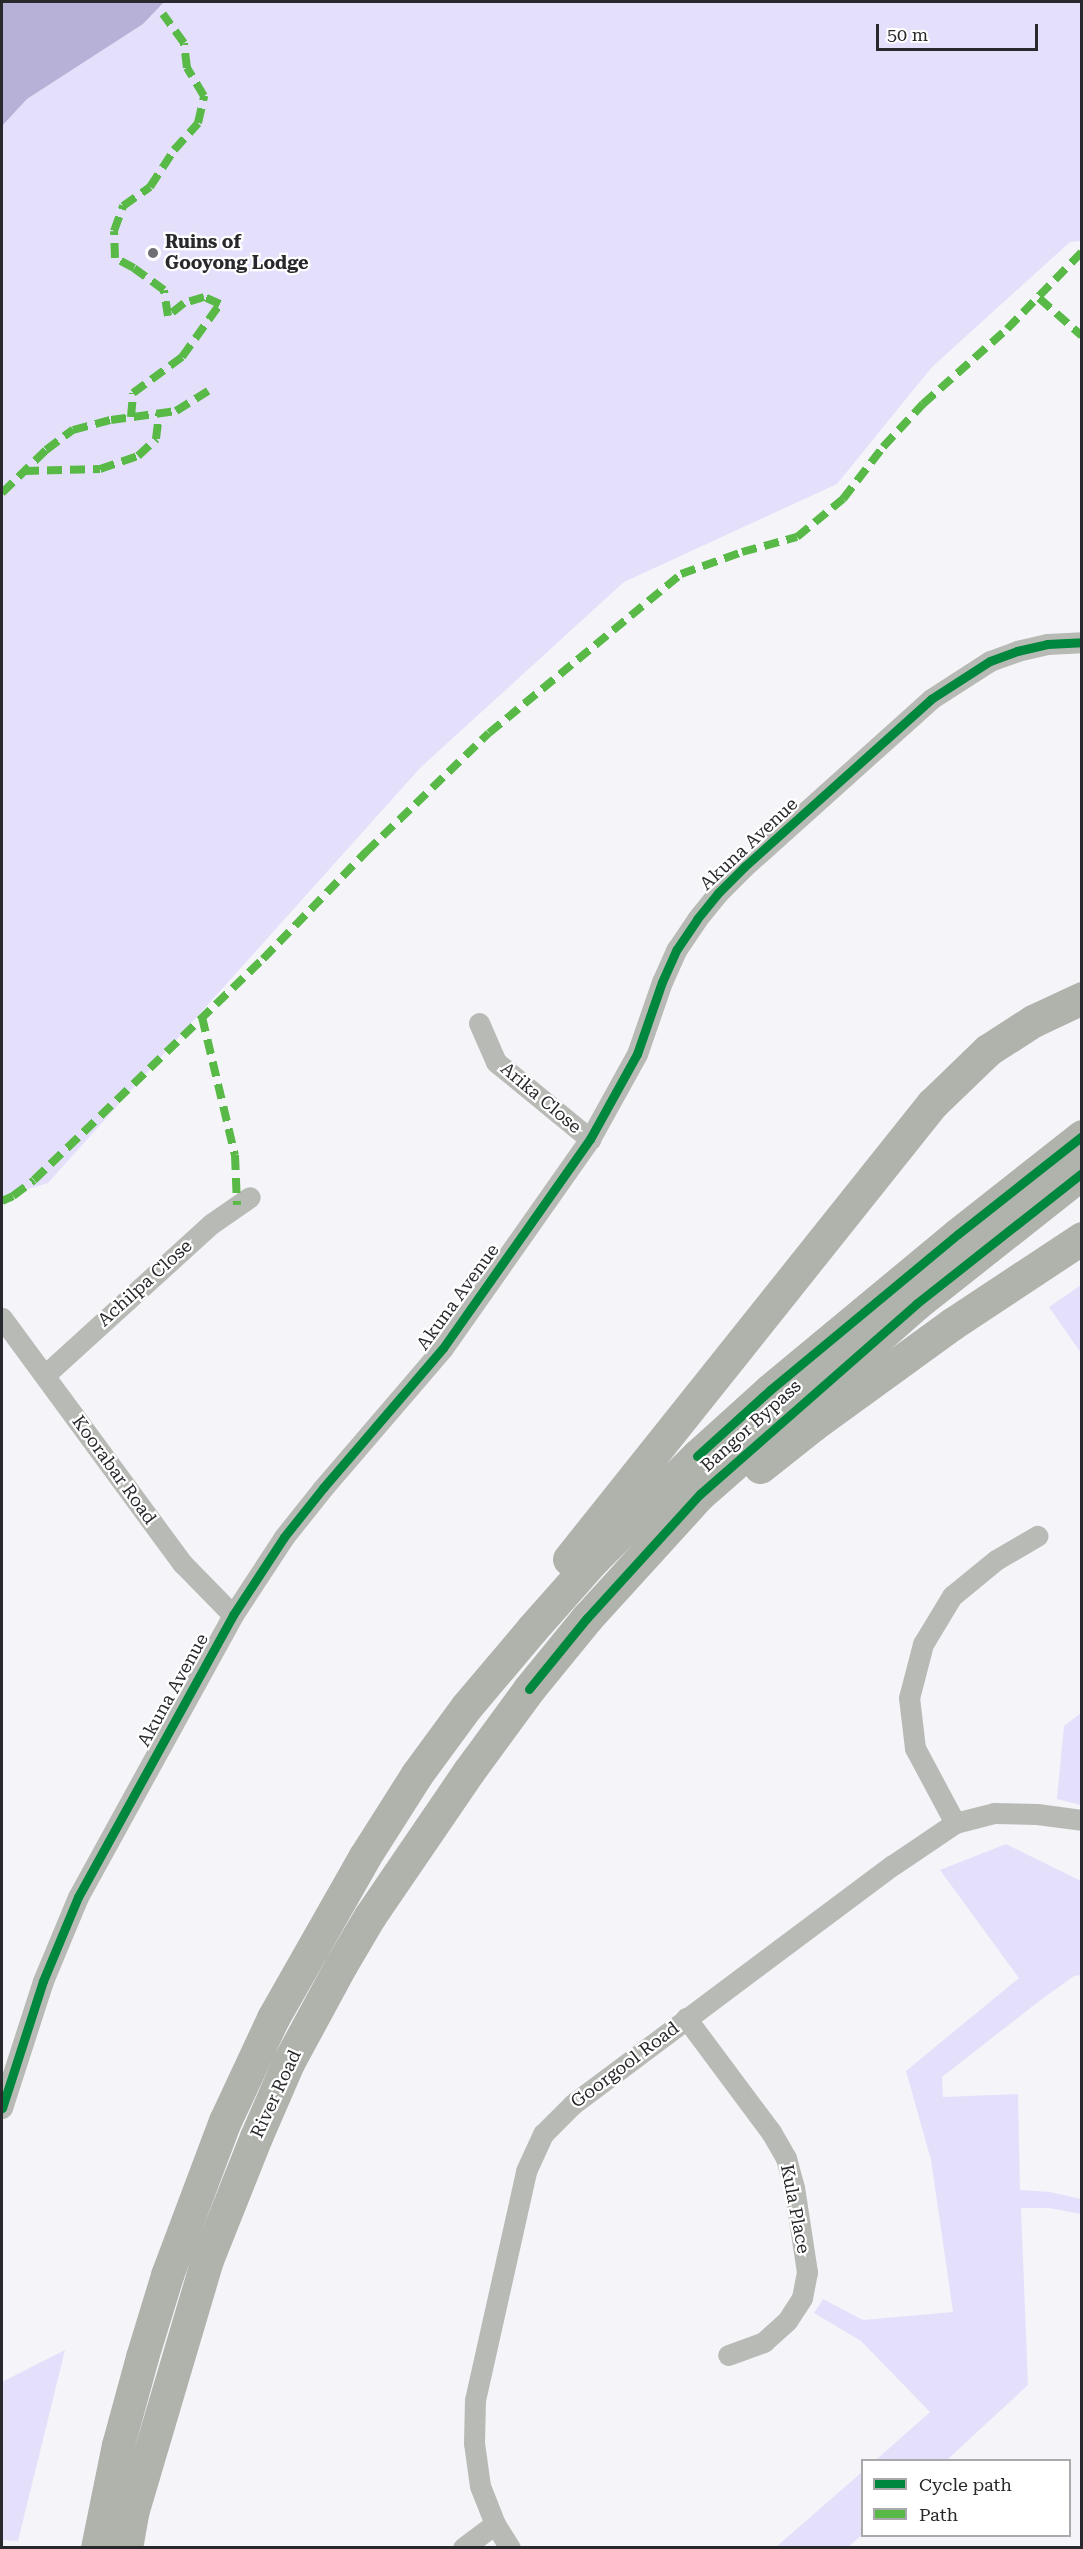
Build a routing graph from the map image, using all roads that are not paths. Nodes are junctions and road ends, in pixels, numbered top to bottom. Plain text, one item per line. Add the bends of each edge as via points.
1 (1082, 642) edge
2 (1082, 998) edge
3 (479, 1023) dead end
4 (1082, 1136) edge
5 (590, 1139) junction
6 (1082, 1173) edge
7 (250, 1197) dead end
8 (1082, 1238) edge
9 (2, 1318) edge
10 (45, 1375) junction
11 (1038, 1536) dead end
12 (233, 1615) junction
13 (529, 1689) junction
14 (467, 1706) junction
15 (1082, 1820) edge
16 (955, 1823) junction
17 (686, 2018) junction
18 (5, 2085) edge
19 (2, 2108) edge
20 (728, 2355) dead end
21 (495, 2524) junction
22 (97, 2547) edge
23 (126, 2547) edge
24 (463, 2547) edge
25 (510, 2547) edge

1 - 5 street, Akuna Avenue via 1017,651 960,678 931,699 717,893 677,949 637,1054
2 - 14 main road via 1033,1021 988,1050 932,1104 525,1613
3 - 5 street, Arika Close via 496,1062
4 - 14 main road, Bangor Bypass via 958,1234 697,1456 594,1559
5 - 12 street, Akuna Avenue via 443,1348 316,1496 261,1569
6 - 13 main road, Bangor Bypass via 916,1304 700,1494 594,1610
7 - 10 street, Achilpa Close via 210,1224
8 - 13 main road via 952,1324 765,1463 670,1549
9 - 10 street, Koorabar Road
10 - 12 street, Koorabar Road via 183,1564
11 - 16 street via 996,1560 952,1596 923,1644 909,1698 915,1748
12 - 18 street, Akuna Avenue via 78,1897
13 - 23 main road, River Road via 370,1917 288,2063 207,2260 132,2513
14 - 22 main road, River Road via 417,1774 365,1856 273,2018 225,2121 167,2275 142,2357 118,2445
15 - 16 street, Goorgool Road via 994,1813
16 - 17 street, Goorgool Road
17 - 20 street, Kula Place via 786,2158 807,2272 802,2298 787,2321 764,2342
17 - 21 street, Goorgool Road via 573,2104 543,2134 526,2171 476,2400 474,2442 480,2486
18 - 19 street, Akuna Avenue
21 - 24 street
21 - 25 street, Goorgool Road

